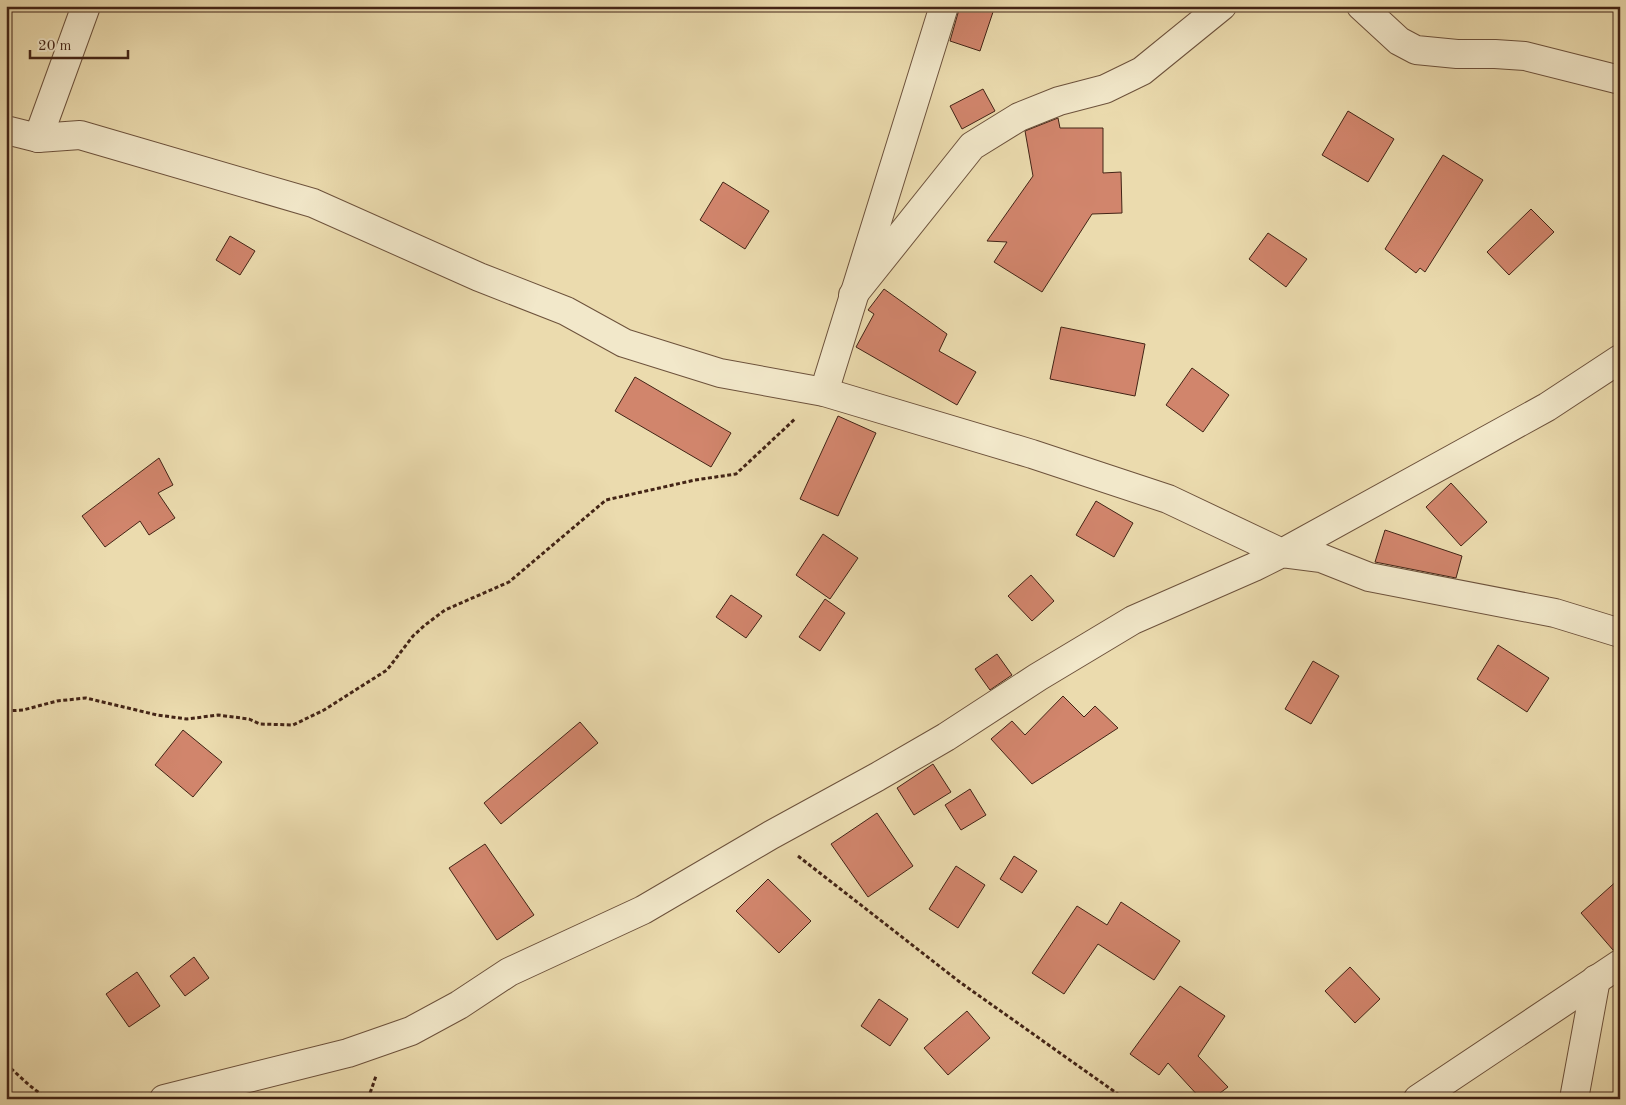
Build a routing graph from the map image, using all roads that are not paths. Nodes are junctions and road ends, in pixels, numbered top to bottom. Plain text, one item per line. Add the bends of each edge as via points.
1 (86, 6) edge
2 (944, 6) edge
3 (1222, 6) edge
4 (1361, 6) edge
5 (1620, 80) edge
6 (6, 130) edge
7 (38, 138) junction
8 (853, 296) junction
9 (1620, 359) edge
10 (824, 392) junction
11 (1282, 553) junction
12 (1620, 633) edge
13 (1620, 964) edge
14 (1596, 979) junction
15 (164, 1099) edge
16 (1418, 1099) edge
17 (1574, 1099) edge

1 - 7 street
2 - 8 street
3 - 8 street via 1142,71 1105,90 1060,101 1019,117 972,146
4 - 5 street via 1399,41 1416,50 1525,56
6 - 7 street
7 - 10 street via 80,135 313,203 566,312 624,343 720,373
8 - 10 street
9 - 11 street via 1547,407
10 - 11 street via 1032,454 1168,499
11 - 12 street via 1321,558 1369,577 1555,613
11 - 15 street via 1133,620 946,737 643,910 509,972 411,1031 348,1053
13 - 14 street
14 - 16 street
14 - 17 street

